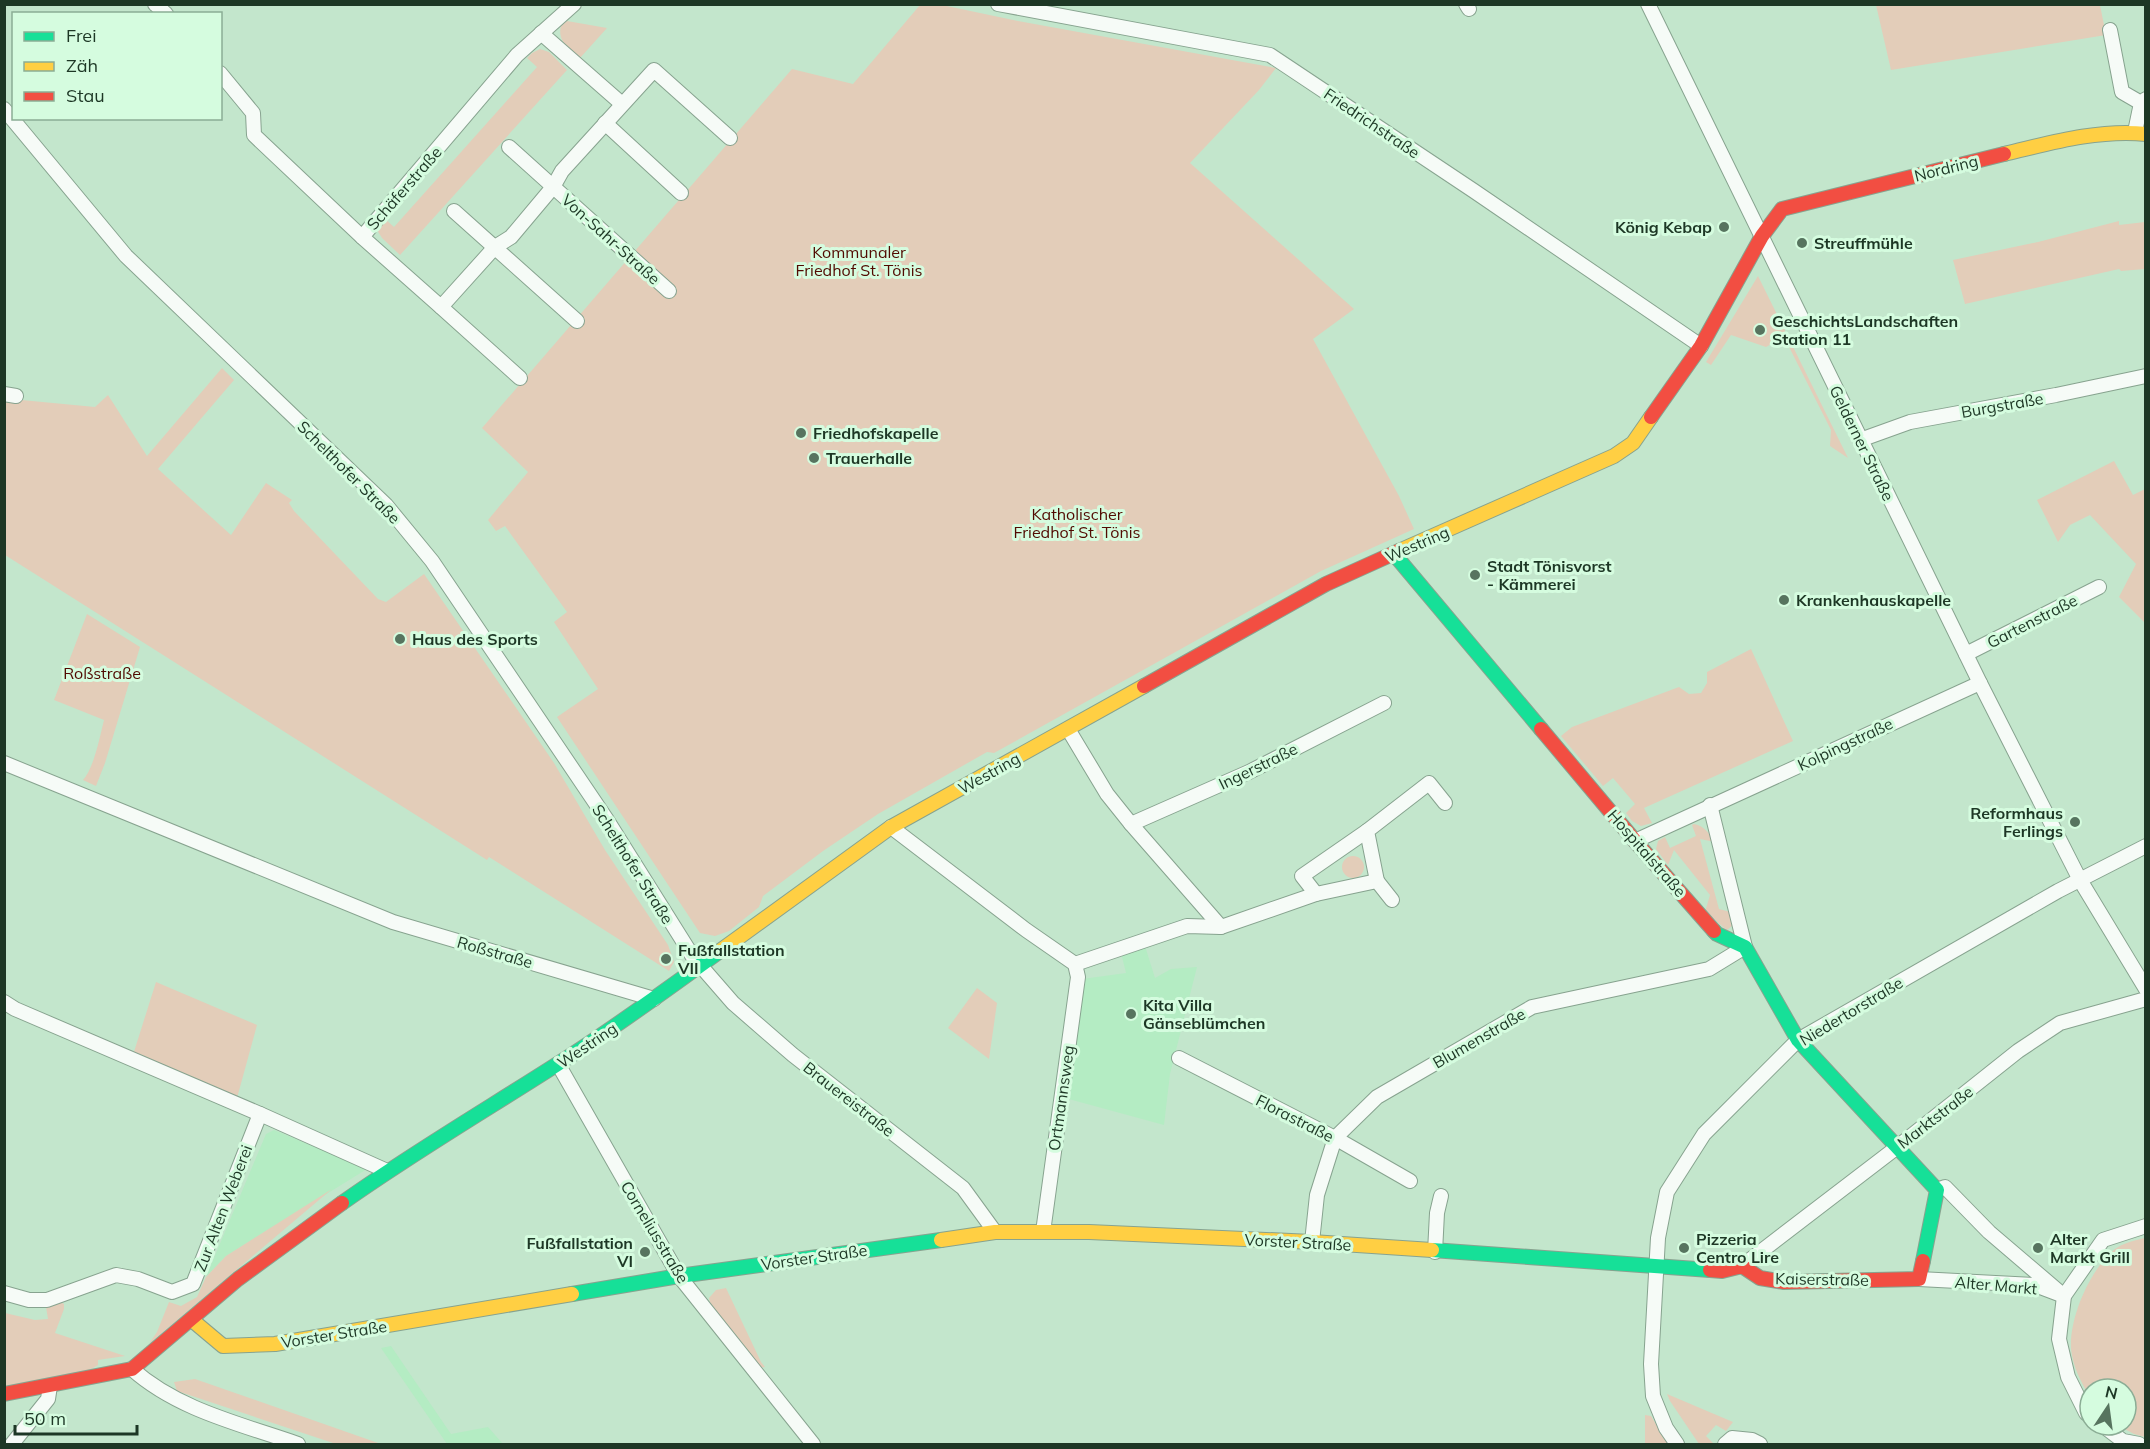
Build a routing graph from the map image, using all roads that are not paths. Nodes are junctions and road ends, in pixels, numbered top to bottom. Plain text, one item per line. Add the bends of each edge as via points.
1 (574, 4) edge
2 (998, 4) edge
3 (1648, 4) edge
4 (2110, 30) dead end
5 (541, 33) junction
6 (222, 75) edge
7 (2143, 101) edge
8 (622, 104) junction
9 (13, 120) edge
10 (605, 123) junction
11 (2140, 133) edge
12 (730, 138) dead end
13 (509, 147) dead end
14 (553, 187) junction
15 (681, 193) dead end
16 (454, 211) dead end
17 (1762, 236) junction
18 (362, 237) junction
19 (495, 246) junction
20 (669, 291) dead end
21 (441, 307) junction
22 (577, 321) dead end
23 (1701, 346) junction
24 (2145, 376) edge
25 (520, 378) dead end
26 (1860, 440) junction
27 (1395, 554) junction
28 (2099, 587) dead end
29 (1966, 654) junction
30 (1980, 683) junction
31 (1384, 703) dead end
32 (1068, 729) junction
33 (4, 763) edge
34 (1445, 802) dead end
35 (1710, 805) junction
36 (1131, 824) junction
37 (891, 827) junction
38 (1367, 831) junction
39 (1635, 841) junction
40 (2145, 846) edge
41 (2080, 880) junction
42 (1377, 881) junction
43 (1316, 894) junction
44 (1392, 900) dead end
45 (1221, 927) junction
46 (1745, 947) junction
47 (1075, 964) junction
48 (701, 966) junction
49 (2145, 989) edge
50 (654, 999) junction
51 (2145, 999) edge
52 (4, 1002) edge
53 (1798, 1040) junction
54 (1179, 1058) dead end
55 (558, 1064) junction
56 (260, 1114) junction
57 (1335, 1138) junction
58 (1896, 1148) junction
59 (387, 1172) junction
60 (1410, 1181) dead end
61 (1937, 1190) junction
62 (1441, 1196) dead end
63 (2145, 1226) edge
64 (995, 1232) junction
65 (1043, 1232) junction
66 (1312, 1242) junction
67 (1435, 1252) junction
68 (1657, 1266) junction
69 (1742, 1266) junction
70 (679, 1276) junction
71 (1919, 1279) junction
72 (4, 1293) edge
73 (2064, 1296) junction
74 (192, 1320) junction
75 (132, 1369) junction
76 (50, 1386) junction
77 (4, 1394) edge
78 (2078, 1397) edge
79 (2118, 1437) edge
80 (12, 1444) edge
81 (298, 1444) edge
82 (813, 1444) edge
83 (1677, 1444) edge
84 (1725, 1444) edge
85 (1760, 1444) edge
86 (2139, 1444) edge

1 - 5 street, Schäferstraße
2 - 23 street, Friedrichstraße via 1270,55
3 - 17 street, Gelderner Straße
4 - 7 street via 2122,92
5 - 8 street
5 - 18 street, Schäferstraße via 517,55
6 - 18 street, Schäferstraße via 253,112 254,135
7 - 11 street
8 - 10 street, Von-Sahr-Straße
8 - 12 street, Von-Sahr-Straße via 654,70
9 - 48 street, Schelthofer Straße via 126,256 386,505 432,561 608,820
10 - 14 street, Von-Sahr-Straße via 562,171
10 - 15 street
11 - 17 street, Nordring via 2091,136 2016,151 1782,209
13 - 14 street, Von-Sahr-Straße
14 - 19 street, Von-Sahr-Straße via 511,237
14 - 20 street, Von-Sahr-Straße
16 - 19 street
17 - 23 street, Westring
17 - 26 street, Gelderner Straße
18 - 21 street
19 - 21 street, Von-Sahr-Straße
19 - 22 street
21 - 25 street
23 - 27 street, Westring via 1633,443 1599,463
24 - 26 street, Burgstraße via 1910,422
26 - 29 street, Gelderner Straße
27 - 32 street, Westring via 1326,584
27 - 39 street, Hospitalstraße
28 - 29 street, Gartenstraße
29 - 30 street, Gelderner Straße
30 - 35 street, Kolpingstraße
30 - 41 street, Gelderner Straße
31 - 36 street, Ingerstraße via 1249,771
32 - 36 street via 1107,794
32 - 37 street, Westring
33 - 50 street, Roßstraße via 393,922
34 - 38 street via 1429,783
35 - 39 street, Kolpingstraße
35 - 46 street
36 - 45 street
37 - 47 street
37 - 48 street, Westring
38 - 42 street
38 - 43 street via 1302,876
39 - 46 street, Hospitalstraße via 1717,934
40 - 41 street, Niedertorstraße
41 - 49 street, Gelderner Straße
41 - 53 street, Niedertorstraße
42 - 43 street
42 - 44 street
43 - 45 street
45 - 47 street via 1187,927
46 - 53 street
46 - 57 street, Blumenstraße via 1709,969 1532,1007 1377,1097
47 - 65 street, Ortmannsweg via 1077,977
48 - 50 street, Westring
48 - 64 street, Brauereistraße via 733,1004 793,1055 963,1188
50 - 55 street, Westring
51 - 58 street, Marktstraße via 2060,1023
52 - 56 street
53 - 58 street
53 - 68 street, Niedertorstraße via 1704,1134 1667,1192
54 - 57 street, Florastraße
55 - 59 street, Westring
55 - 70 street, Corneliusstraße
56 - 59 street
56 - 72 street, Zur Alten Weberei via 193,1284 171,1292 116,1275 46,1300
57 - 60 street, Florastraße
57 - 66 street, Blumenstraße via 1317,1195
58 - 61 street, Alter Markt
58 - 69 street, Marktstraße
59 - 74 street, Westring via 253,1267
61 - 71 street
61 - 73 street, Alter Markt via 1945,1187 1989,1232
62 - 67 street
63 - 73 street via 2103,1240
64 - 65 street, Vorster Straße
64 - 70 street, Vorster Straße
65 - 66 street, Vorster Straße
66 - 67 street, Vorster Straße
67 - 68 street, Vorster Straße
68 - 69 street via 1722,1271
68 - 83 street, Niedertorstraße via 1653,1396
69 - 71 street, Kaiserstraße via 1760,1278 1784,1282
70 - 74 street, Vorster Straße via 275,1344 223,1346
70 - 82 street, Corneliusstraße
71 - 73 street, Alter Markt via 2035,1285
73 - 78 street via 2059,1339 2068,1377
74 - 75 street
75 - 76 street
75 - 81 street via 185,1404
76 - 77 street
76 - 80 street via 48,1400
79 - 86 street
84 - 85 street via 1732,1438

